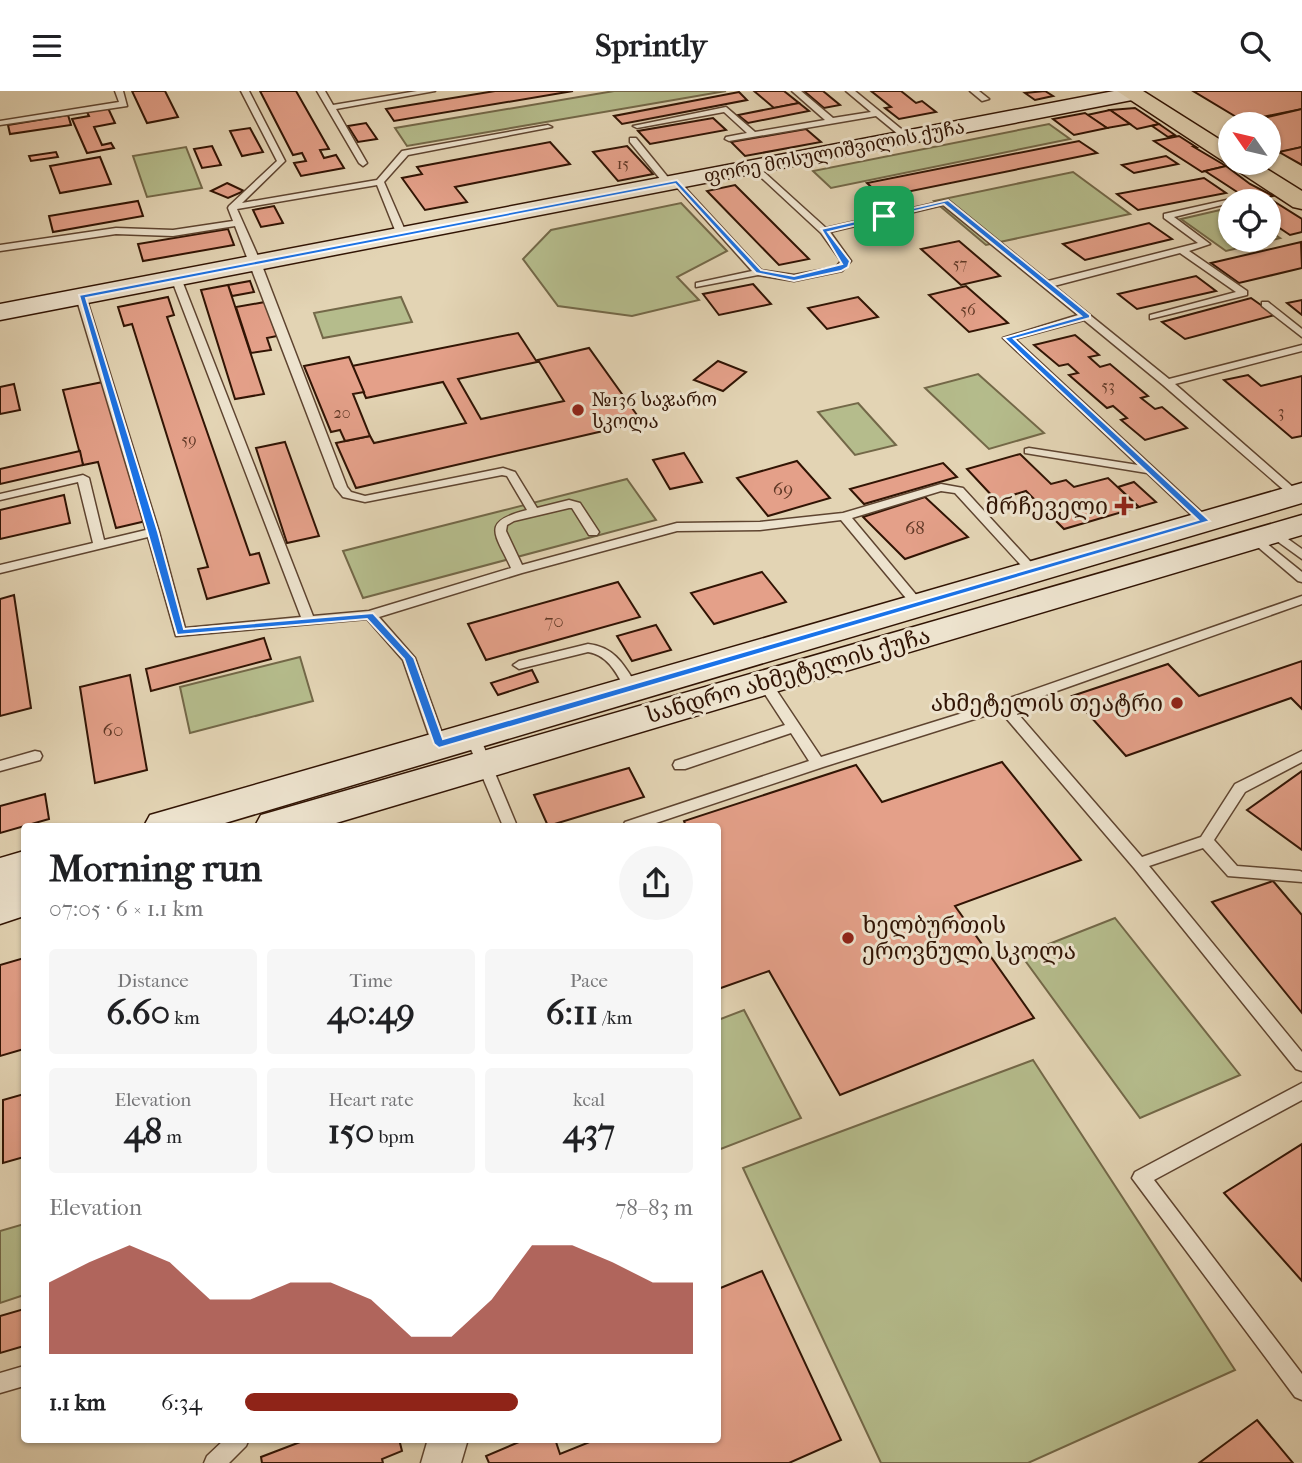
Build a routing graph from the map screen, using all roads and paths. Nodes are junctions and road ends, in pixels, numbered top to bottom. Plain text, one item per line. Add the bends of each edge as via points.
1 (119, 91) edge
2 (245, 91) edge
3 (321, 91) edge
4 (431, 91) edge
5 (796, 91) edge
6 (850, 91) edge
7 (974, 91) edge
8 (1130, 92) edge
9 (985, 99) dead end
10 (331, 108) junction
11 (877, 113) junction
12 (831, 121) junction
13 (0, 123) edge
14 (637, 126) dead end
15 (548, 127) dead end
16 (754, 135) junction
17 (907, 137) junction
18 (729, 139) dead end
19 (633, 140) dead end
20 (1218, 148) edge
21 (363, 163) dead end
22 (755, 166) junction
23 (1260, 175) edge
24 (380, 182) junction
25 (673, 182) junction
26 (1302, 202) edge
27 (1218, 203) edge
28 (232, 208) junction
29 (238, 223) junction
30 (824, 231) junction
31 (402, 235) junction
32 (0, 249) edge
33 (1182, 250) junction
34 (256, 263) junction
35 (758, 272) junction
36 (176, 278) junction
37 (1049, 284) junction
38 (699, 285) dead end
39 (81, 297) junction
40 (1265, 304) dead end
41 (0, 312) edge
42 (1087, 316) junction
43 (1153, 317) dead end
44 (1302, 334) edge
45 (1302, 348) edge
46 (1167, 383) junction
47 (1030, 451) dead end
48 (1150, 470) junction
49 (0, 497) edge
50 (534, 512) junction
51 (845, 516) junction
52 (1210, 520) junction
53 (1279, 521) edge
54 (153, 532) junction
55 (593, 532) dead end
56 (99, 545) junction
57 (1302, 555) edge
58 (0, 569) edge
59 (518, 570) junction
60 (1034, 572) junction
61 (1302, 578) edge
62 (1302, 600) edge
63 (919, 606) junction
64 (370, 615) junction
65 (309, 621) junction
66 (819, 651) junction
67 (519, 665) dead end
68 (764, 682) junction
69 (632, 689) junction
70 (1003, 705) junction
71 (794, 727) junction
72 (466, 748) junction
73 (1302, 756) edge
74 (36, 757) dead end
75 (818, 763) junction
76 (680, 765) dead end
77 (0, 766) edge
78 (176, 823) edge
79 (294, 823) edge
80 (508, 823) edge
81 (639, 823) edge
82 (1206, 841) junction
83 (1139, 864) junction
84 (1301, 877) edge
85 (1302, 1063) edge
86 (1302, 1091) edge
87 (21, 1377) edge
88 (0, 1383) edge
89 (1302, 1390) edge
90 (235, 1443) edge
91 (447, 1443) edge
92 (214, 1463) edge
93 (441, 1463) edge

1 - 13 lane via 124,104
2 - 28 lane via 281,161
3 - 10 lane
4 - 10 lane
5 - 12 lane
6 - 11 lane
7 - 9 lane
8 - 17 main road, ფორე მოსულიშვილის ქუჩა
8 - 20 main road
10 - 21 lane
11 - 12 lane
11 - 17 lane
12 - 16 lane
14 - 16 lane via 726,109
15 - 24 lane via 405,153
16 - 18 lane
17 - 22 main road, ფორე მოსულიშვილის ქუჩა
19 - 25 lane
22 - 25 main road, ფორე მოსულიშვილის ქუჩა
22 - 30 lane
23 - 26 main road
24 - 28 lane
24 - 31 lane
25 - 31 main road, ფორე მოსულიშვილის ქუჩა
25 - 35 lane
27 - 33 lane via 1167,216 1205,244
28 - 29 lane
29 - 32 lane via 159,235 116,231
29 - 34 lane
30 - 35 lane via 846,261 839,269 794,278
30 - 37 lane via 945,202
31 - 34 main road, ფორე მოსულიშვილის ქუჩა
33 - 37 lane
33 - 43 lane via 1244,293
34 - 36 main road, ფორე მოსულიშვილის ქუჩა
34 - 50 lane via 347,495 378,497 503,471 511,474
35 - 38 lane
36 - 39 main road, ფორე მოსულიშვილის ქუჩა
36 - 65 lane
37 - 42 lane
39 - 41 main road, ფორე მოსულიშვილის ქუჩა
39 - 54 lane
40 - 44 lane
42 - 46 lane
42 - 48 lane via 1008,338
45 - 46 lane
46 - 53 lane
47 - 48 lane
48 - 52 lane
49 - 56 lane via 83,478
50 - 55 lane via 576,506
50 - 59 lane via 502,523 500,531
51 - 59 lane via 760,526 677,527
51 - 60 lane via 953,487
51 - 63 lane
52 - 53 main road, სანდრო ახმეტელის ქუჩა
52 - 53 main road
52 - 60 main road, სანდრო ახმეტელის ქუჩა
53 - 57 lane
53 - 61 lane
53 - 66 main road, სანდრო ახმეტელის ქუჩა
54 - 56 lane
54 - 65 lane via 180,633
56 - 58 lane
59 - 64 lane
60 - 63 main road, სანდრო ახმეტელის ქუჩა
62 - 70 lane
63 - 66 main road, სანდრო ახმეტელის ქუჩა
64 - 65 lane
64 - 72 lane via 409,658
66 - 68 main road, სანდრო ახმეტელის ქუჩა
66 - 69 main road, სანდრო ახმეტელის ქუჩა
67 - 69 lane via 599,648 608,652
68 - 71 lane
68 - 72 main road, სანდრო ახმეტელის ქუჩა
69 - 72 main road, სანდრო ახმეტელის ქუჩა
70 - 75 lane
70 - 83 lane
71 - 75 lane
71 - 76 lane
72 - 78 main road, სანდრო ახმეტელის ქუჩა
72 - 79 main road, სანდრო ახმეტელის ქუჩა
72 - 80 lane
73 - 82 lane via 1240,788
74 - 77 lane
75 - 81 lane
82 - 83 lane
82 - 84 lane via 1233,871
83 - 85 lane
86 - 89 lane via 1141,1178
87 - 88 lane
90 - 92 lane
91 - 93 street

